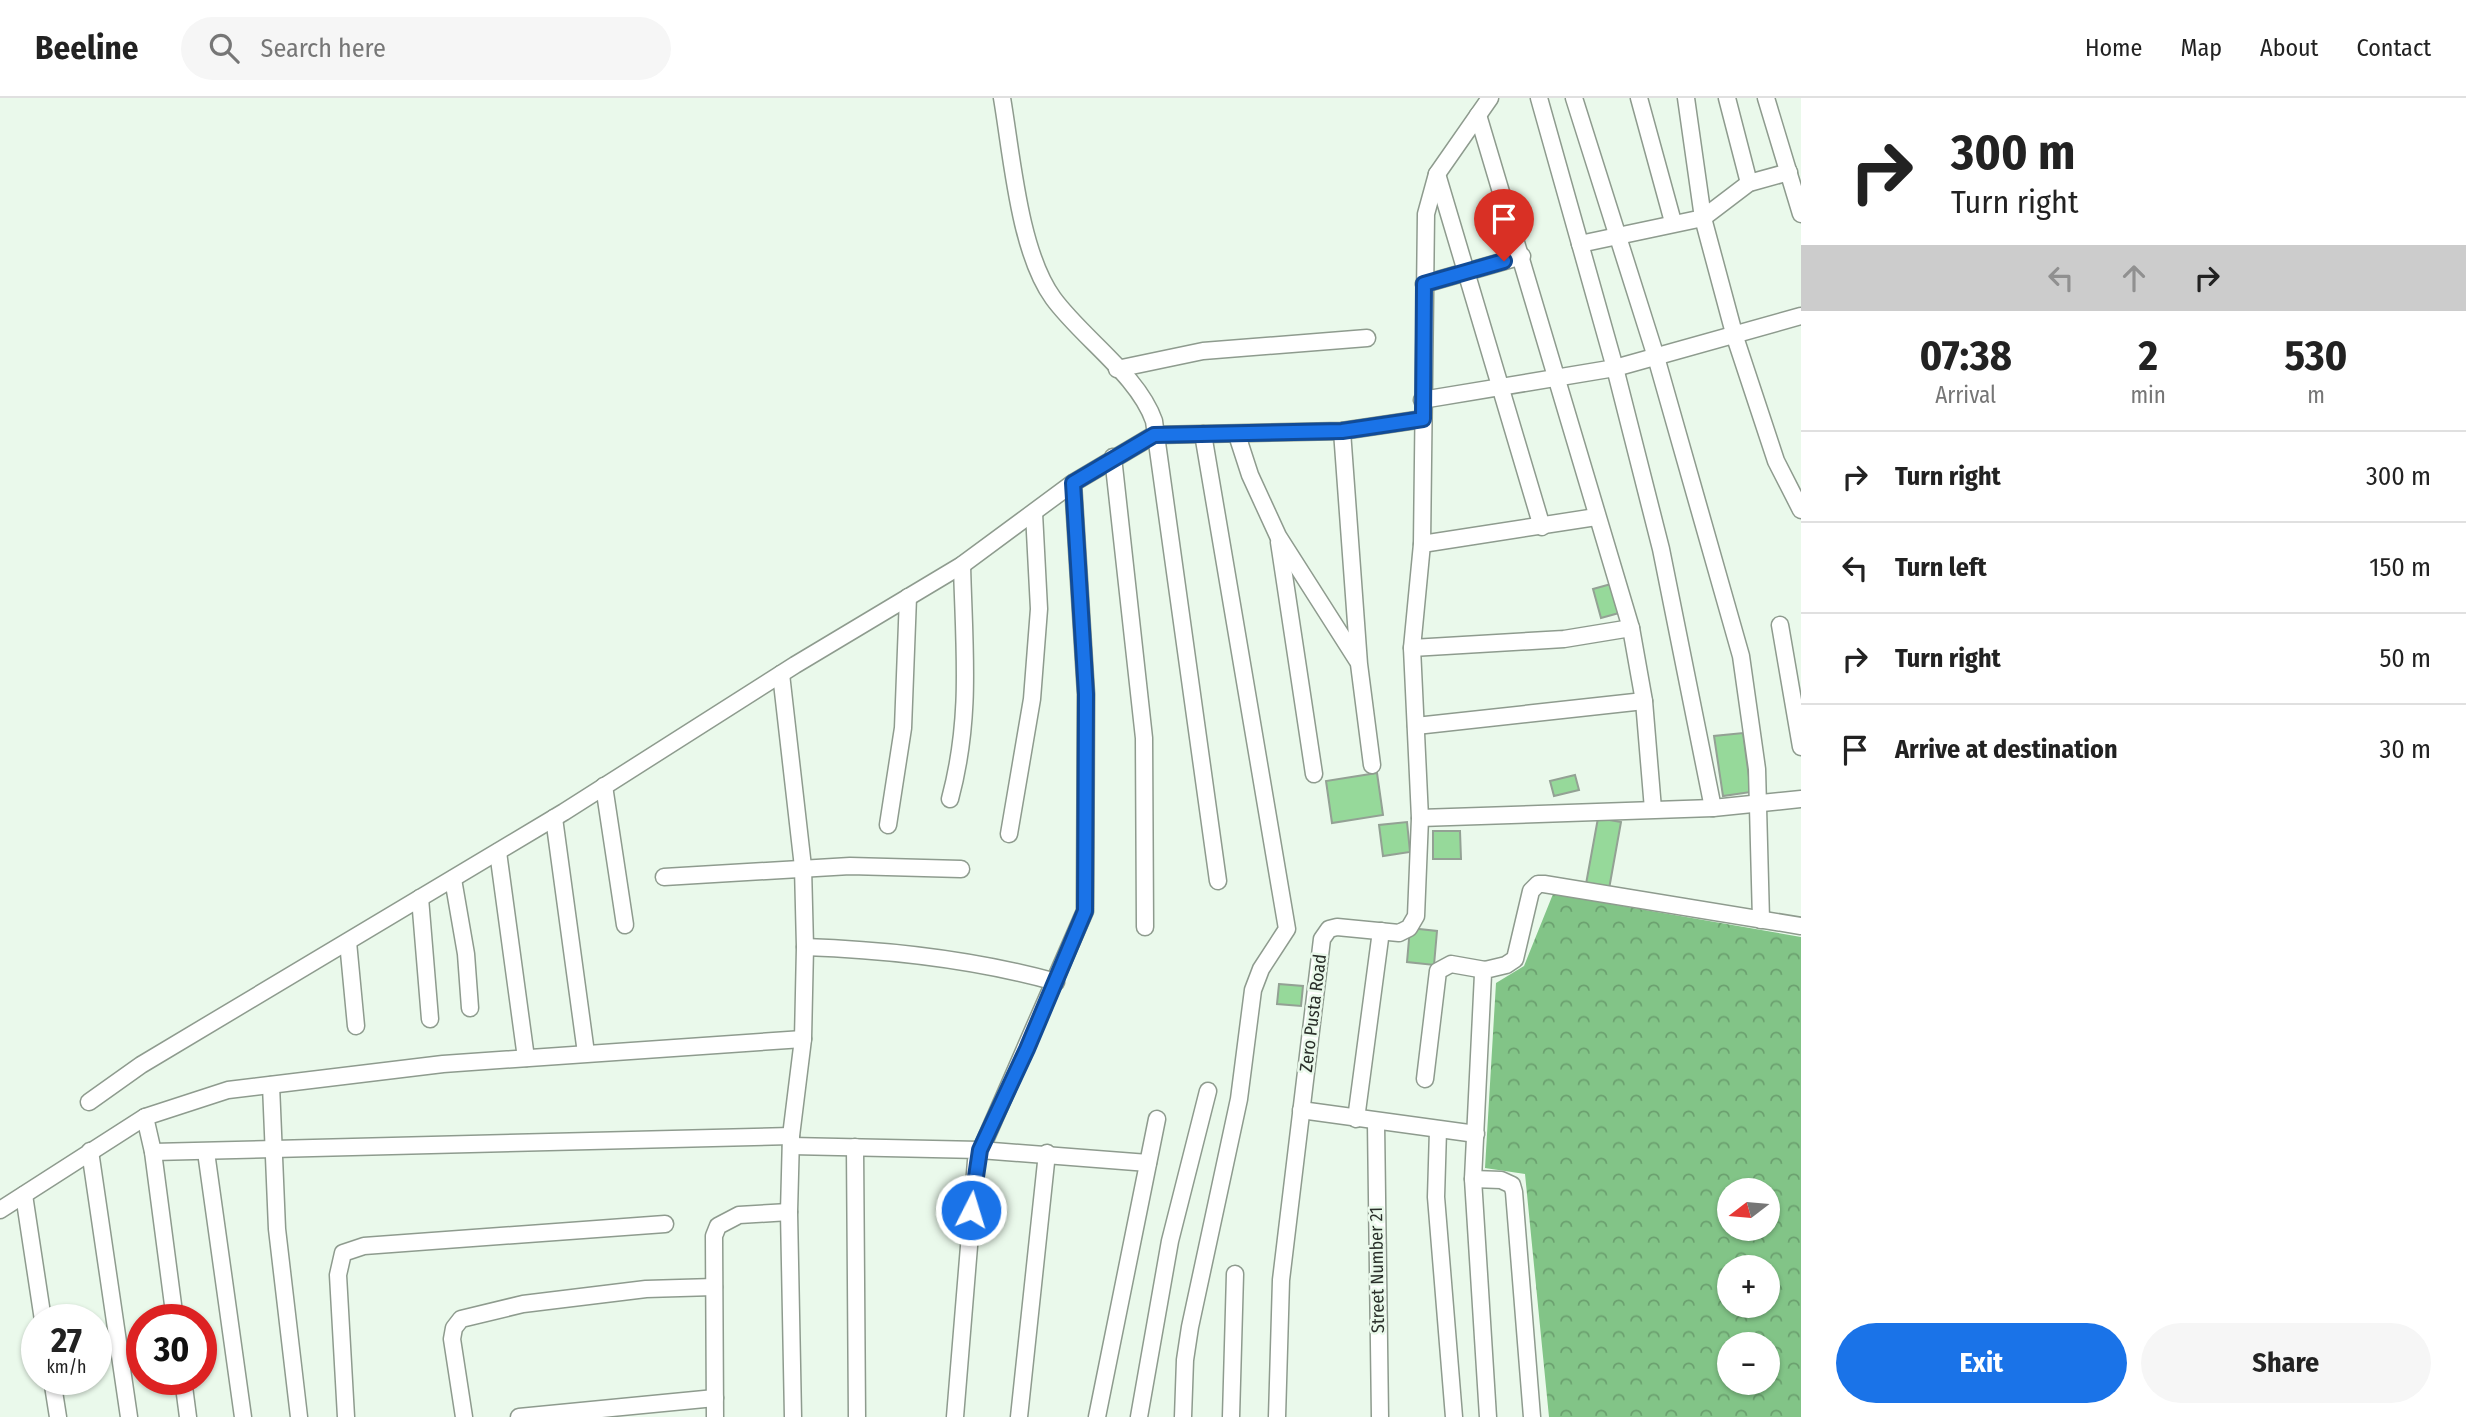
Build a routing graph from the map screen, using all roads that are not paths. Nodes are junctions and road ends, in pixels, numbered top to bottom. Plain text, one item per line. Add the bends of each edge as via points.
1 (1002, 98) edge
2 (1489, 98) edge
3 (1539, 98) edge
4 (1574, 98) edge
5 (1639, 98) edge
6 (1686, 98) edge
7 (1727, 98) edge
8 (1766, 98) edge
9 (1478, 115) junction
10 (1789, 172) junction
11 (1437, 174) junction
12 (1749, 183) junction
13 (1801, 214) edge
14 (1703, 218) junction
15 (1672, 222) junction
16 (1617, 237) junction
17 (1580, 244) junction
18 (1522, 256) junction
19 (1467, 272) junction
20 (1424, 284) junction
21 (1801, 316) edge
22 (1735, 337) junction
23 (1367, 338) dead end
24 (1657, 357) junction
25 (1615, 368) junction
26 (1117, 369) junction
27 (1559, 378) junction
28 (1501, 388) junction
29 (1422, 400) junction
30 (1423, 419) junction
31 (1342, 431) junction
32 (1203, 433) junction
33 (1154, 435) junction
34 (1237, 435) junction
35 (1113, 457) junction
36 (1073, 483) junction
37 (1801, 510) edge
38 (1034, 513) junction
39 (1596, 517) junction
40 (1542, 527) junction
41 (1278, 536) junction
42 (1422, 544) junction
43 (962, 565) junction
44 (908, 597) junction
45 (1780, 625) dead end
46 (1631, 628) junction
47 (1412, 648) junction
48 (1359, 664) junction
49 (781, 674) junction
50 (1644, 701) junction
51 (1416, 726) junction
52 (1801, 747) edge
53 (1372, 765) dead end
54 (1314, 774) dead end
55 (604, 786) junction
56 (950, 799) dead end
57 (1801, 799) edge
58 (1756, 804) junction
59 (1713, 808) junction
60 (1653, 809) junction
61 (554, 818) junction
62 (1420, 818) junction
63 (888, 825) dead end
64 (1009, 834) dead end
65 (498, 852) junction
66 (803, 867) junction
67 (961, 869) dead end
68 (664, 877) dead end
69 (453, 879) junction
70 (1218, 881) dead end
71 (420, 898) junction
72 (1761, 919) junction
73 (625, 925) dead end
74 (1801, 926) edge
75 (1145, 927) dead end
76 (1381, 931) junction
77 (348, 942) junction
78 (805, 947) junction
79 (1485, 970) junction
80 (1056, 982) junction
81 (470, 1008) dead end
82 (430, 1019) dead end
83 (356, 1026) dead end
84 (803, 1039) junction
85 (586, 1053) junction
86 (526, 1058) junction
87 (1425, 1079) dead end
88 (271, 1085) junction
89 (1208, 1091) dead end
90 (89, 1102) dead end
91 (1301, 1110) junction
92 (145, 1117) junction
93 (1157, 1119) dead end
94 (1356, 1119) junction
95 (1376, 1123) junction
96 (1438, 1130) junction
97 (1476, 1134) junction
98 (791, 1141) junction
99 (855, 1147) junction
100 (980, 1150) junction
101 (90, 1151) junction
102 (272, 1151) junction
103 (153, 1152) junction
104 (206, 1152) junction
105 (1047, 1153) junction
106 (1148, 1163) junction
107 (1473, 1179) junction
108 (24, 1195) junction
109 (0, 1210) edge
110 (789, 1212) junction
111 (664, 1224) dead end
112 (1235, 1274) dead end
113 (714, 1287) junction
114 (41, 1304) edge
115 (173, 1304) edge
116 (55, 1395) edge
117 (185, 1395) edge
118 (715, 1398) junction
119 (58, 1417) edge
120 (129, 1417) edge
121 (188, 1417) edge
122 (243, 1417) edge
123 (299, 1417) edge
124 (346, 1417) edge
125 (464, 1417) edge
126 (519, 1417) edge
127 (715, 1417) edge
128 (793, 1417) edge
129 (857, 1417) edge
130 (955, 1417) edge
131 (1019, 1417) edge
132 (1097, 1417) edge
133 (1139, 1417) edge
134 (1184, 1417) edge
135 (1231, 1417) edge
136 (1277, 1417) edge
137 (1380, 1417) edge
138 (1454, 1417) edge
139 (1488, 1417) edge
140 (1532, 1417) edge

1 - 26 street via 1016,186 1042,281
2 - 9 street
3 - 17 street
4 - 16 street
5 - 15 street
6 - 14 street
7 - 12 street
8 - 10 street
9 - 11 street
9 - 18 street
10 - 12 street
10 - 13 street
11 - 19 street
11 - 20 street via 1426,214
12 - 14 street
14 - 15 street
14 - 22 street
15 - 16 street
16 - 17 street
16 - 24 street
17 - 25 street
18 - 19 street
18 - 27 street
19 - 20 street
19 - 28 street
20 - 29 street
21 - 22 street
22 - 24 street
22 - 37 street via 1776,461
23 - 26 street via 1203,351
24 - 25 street
24 - 58 street via 1741,656 1757,769
25 - 27 street
25 - 59 street via 1661,549
26 - 33 street via 1142,394 1154,421
27 - 28 street
27 - 39 street
28 - 29 street
28 - 40 street
29 - 30 street
30 - 31 street
30 - 42 street
31 - 34 street
31 - 48 street
32 - 33 street
32 - 34 street
32 - 134 street via 1287,929 1253,990 1239,1099 1190,1327
33 - 35 street
33 - 70 street
34 - 41 street
35 - 36 street
35 - 75 street via 1144,738
36 - 38 street
36 - 80 street via 1086,694 1086,891 1081,924
38 - 43 street
38 - 64 street via 1038,609 1032,699
39 - 40 street
39 - 46 street
40 - 42 street
41 - 48 street
41 - 54 street
42 - 47 street
43 - 44 street
43 - 56 street via 967,704
44 - 49 street
44 - 63 street via 903,728
45 - 52 street
46 - 47 street via 1552,640
46 - 50 street
47 - 51 street
48 - 53 street
49 - 55 street
49 - 66 street
50 - 51 street
50 - 60 street
51 - 62 street
55 - 61 street
55 - 73 street
57 - 58 street
58 - 59 street
58 - 72 street
59 - 60 street
60 - 62 street
61 - 65 street
61 - 85 street
62 - 76 street via 1416,916 1404,931
65 - 69 street
65 - 86 street
66 - 67 street
66 - 68 street
66 - 78 street
69 - 71 street
69 - 81 street
71 - 77 street
71 - 82 street
72 - 74 street
72 - 79 street via 1538,884 1531,891 1515,959
76 - 91 street, Zero Pusta Road via 1337,928 1324,934
76 - 94 street
77 - 83 street
77 - 90 street via 141,1065
78 - 80 street via 942,958
78 - 84 street
79 - 87 street via 1451,964 1438,971
79 - 97 street
80 - 100 street
84 - 85 street
84 - 98 street
85 - 86 street
86 - 88 street
88 - 92 street via 228,1090
88 - 102 street
89 - 133 street via 1165,1263
91 - 94 street
91 - 136 street via 1281,1280
92 - 101 street
92 - 103 street
93 - 106 street
94 - 95 street
95 - 96 street
95 - 137 street, Street Number 21
96 - 97 street
96 - 138 street via 1436,1197
97 - 107 street
98 - 99 street
98 - 102 street
98 - 110 street
99 - 100 street
99 - 129 street
100 - 105 street
100 - 130 street via 973,1184
101 - 108 street
101 - 120 street
102 - 104 street
102 - 123 street
103 - 104 street
103 - 115 street
104 - 122 street
105 - 106 street
105 - 131 street
106 - 132 street
107 - 139 street
107 - 140 street via 1501,1180 1512,1185 1514,1192
108 - 109 street
108 - 114 street
110 - 113 street via 739,1215 718,1226
110 - 128 street
111 - 124 street via 364,1246 343,1253 338,1275
112 - 135 street
113 - 118 street
113 - 125 street via 587,1295 461,1318 452,1339
116 - 119 street
117 - 121 street
118 - 126 street
118 - 127 street

